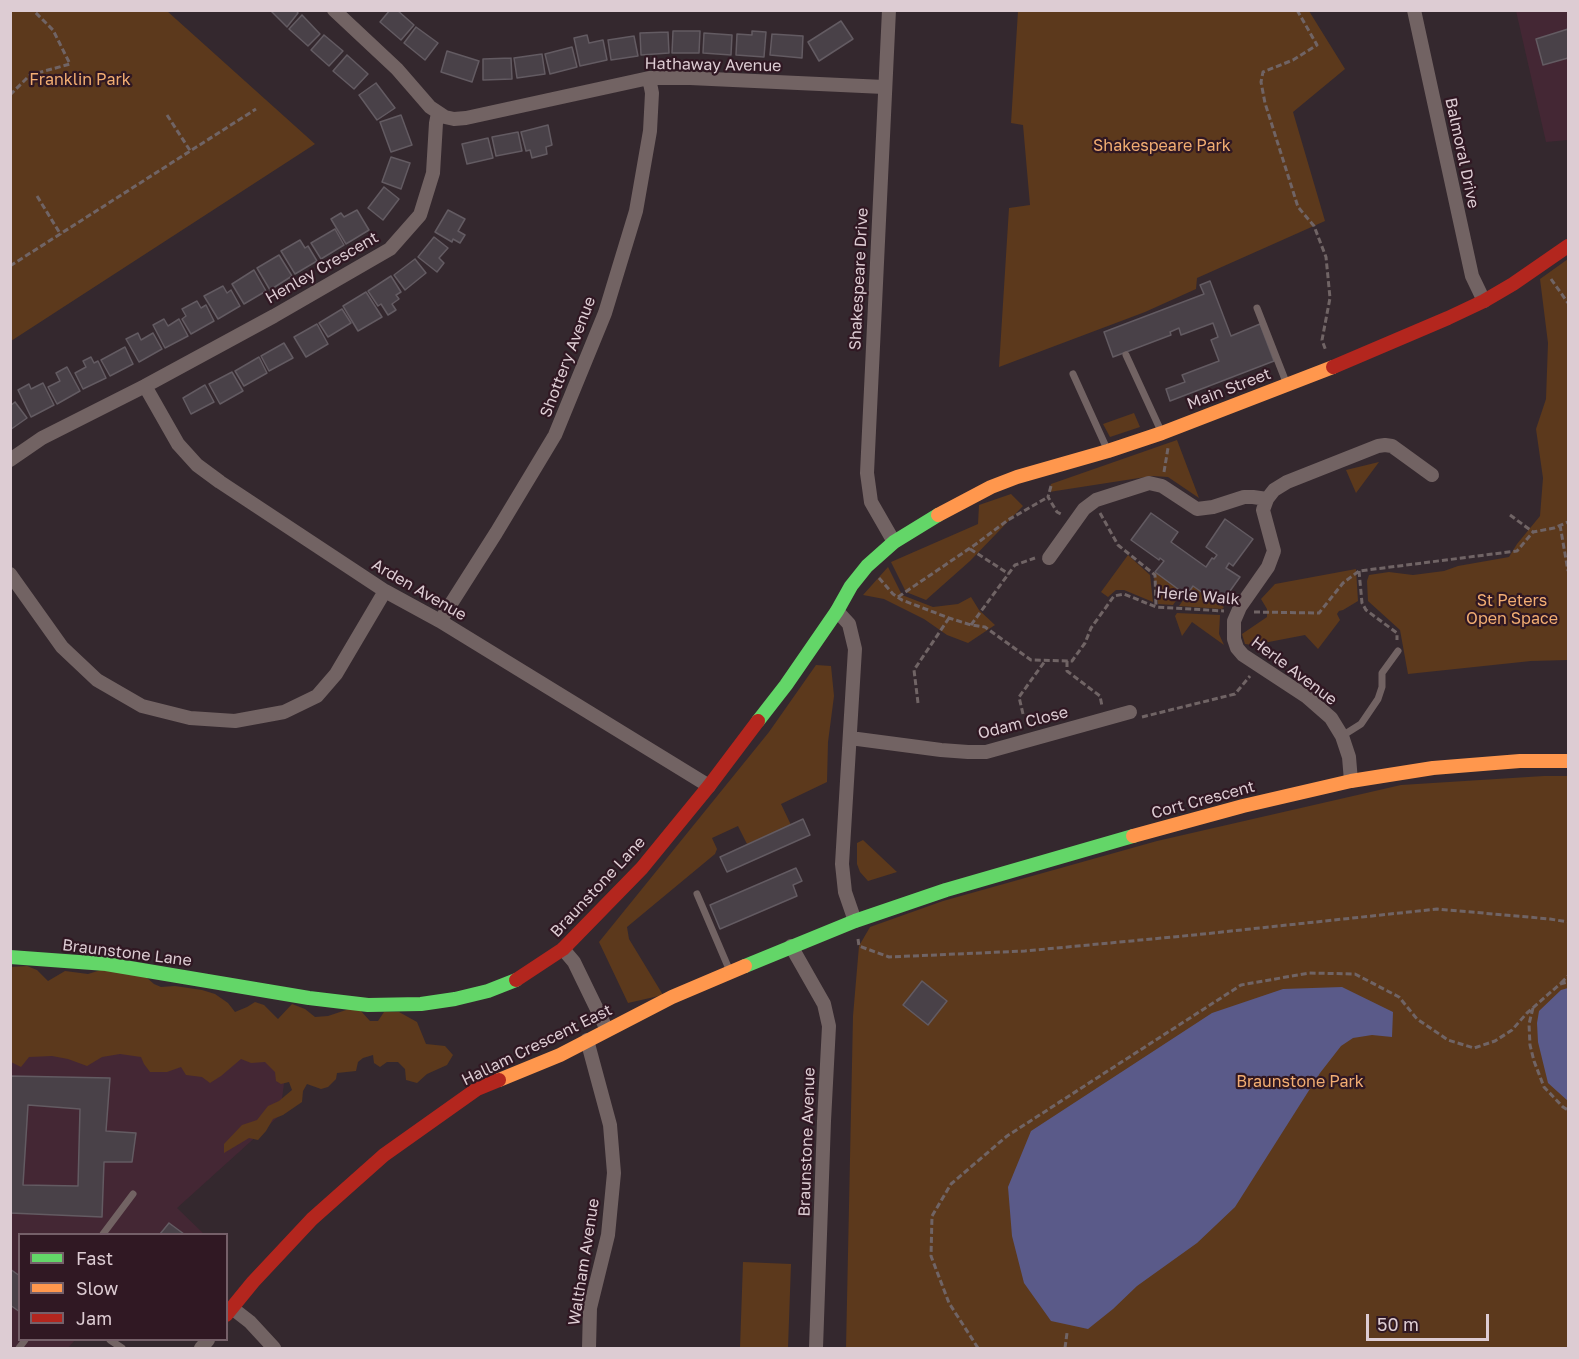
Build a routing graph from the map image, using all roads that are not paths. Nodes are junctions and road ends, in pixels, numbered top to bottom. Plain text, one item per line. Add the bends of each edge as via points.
1 (334, 10) edge
2 (889, 10) edge
3 (1414, 10) edge
4 (649, 78) junction
5 (884, 87) junction
6 (438, 113) junction
7 (1569, 246) edge
8 (1484, 301) junction
9 (1257, 308) dead end
10 (1126, 355) dead end
11 (1073, 374) dead end
12 (1287, 384) junction
13 (145, 386) junction
14 (1162, 433) junction
15 (1108, 451) junction
16 (10, 460) edge
17 (1432, 475) dead end
18 (1267, 499) junction
19 (894, 542) junction
20 (1049, 558) road end
21 (10, 574) edge
22 (385, 591) junction
23 (837, 611) junction
24 (440, 621) junction
25 (1398, 651) road end
26 (1130, 712) road end
27 (1342, 736) junction
28 (850, 738) junction
29 (1569, 761) edge
30 (1352, 781) junction
31 (709, 786) junction
32 (697, 894) dead end
33 (855, 921) junction
34 (791, 946) junction
35 (563, 949) junction
36 (10, 957) edge
37 (730, 972) junction
38 (607, 1030) junction
39 (587, 1040) junction
40 (133, 1194) dead end
41 (104, 1233) edge
42 (229, 1311) edge
43 (274, 1348) edge
44 (589, 1348) edge
45 (816, 1348) edge

1 - 6 street
2 - 5 street, Shakespeare Drive
3 - 8 street, Balmoral Drive via 1472,276
4 - 5 street, Hathaway Avenue
4 - 6 street, Hathaway Avenue via 466,118 454,119
4 - 24 street, Shottery Avenue via 650,131 636,211 605,313 555,435
5 - 19 street, Shakespeare Drive via 867,473 871,502
6 - 13 street, Henley Crescent via 433,173 420,214 390,249
7 - 8 street, Main Street
8 - 12 street, Main Street
9 - 12 lane
10 - 14 lane
11 - 15 lane
12 - 14 street, Main Street
13 - 16 street, Henley Crescent via 42,438
13 - 22 street, Arden Avenue via 178,444 197,465
14 - 15 street, Main Street
15 - 19 street, Main Street via 991,487
17 - 18 street via 1385,445 1287,482
18 - 20 street via 1244,497 1197,508 1162,486 1149,483 1094,501
18 - 27 street, Herle Avenue via 1263,510 1274,551 1269,567 1236,612 1233,629 1237,648 1331,718
19 - 23 street, Braunstone Lane via 867,566
21 - 22 street via 62,647 97,680 142,706 190,718 235,721 284,712 317,696 336,674
22 - 24 street, Arden Avenue
23 - 28 street via 849,624 855,649
23 - 31 street, Braunstone Lane
24 - 31 street, Arden Avenue
25 - 27 lane via 1382,673 1378,699 1361,724
26 - 28 street, Odam Close via 986,752
27 - 30 street, Herle Avenue
28 - 33 street via 842,864 845,892
29 - 30 street, Cort Crescent via 1433,768
30 - 33 street, Cort Crescent via 1089,847
31 - 35 street, Braunstone Lane via 642,867
32 - 37 lane
33 - 34 street, Hallam Crescent East
34 - 37 street, Hallam Crescent East
34 - 45 street, Braunstone Avenue via 824,1004 829,1026
35 - 36 street, Braunstone Lane via 517,980 488,991 421,1004 378,1005 309,998 106,964
35 - 38 street via 574,962
37 - 38 street, Hallam Crescent East
38 - 39 street, Hallam Crescent East
39 - 42 street, Hallam Crescent East via 477,1089 384,1155 312,1219
39 - 44 street, Waltham Avenue via 610,1125 614,1173 608,1235 590,1308
40 - 41 lane
42 - 43 street via 250,1322

